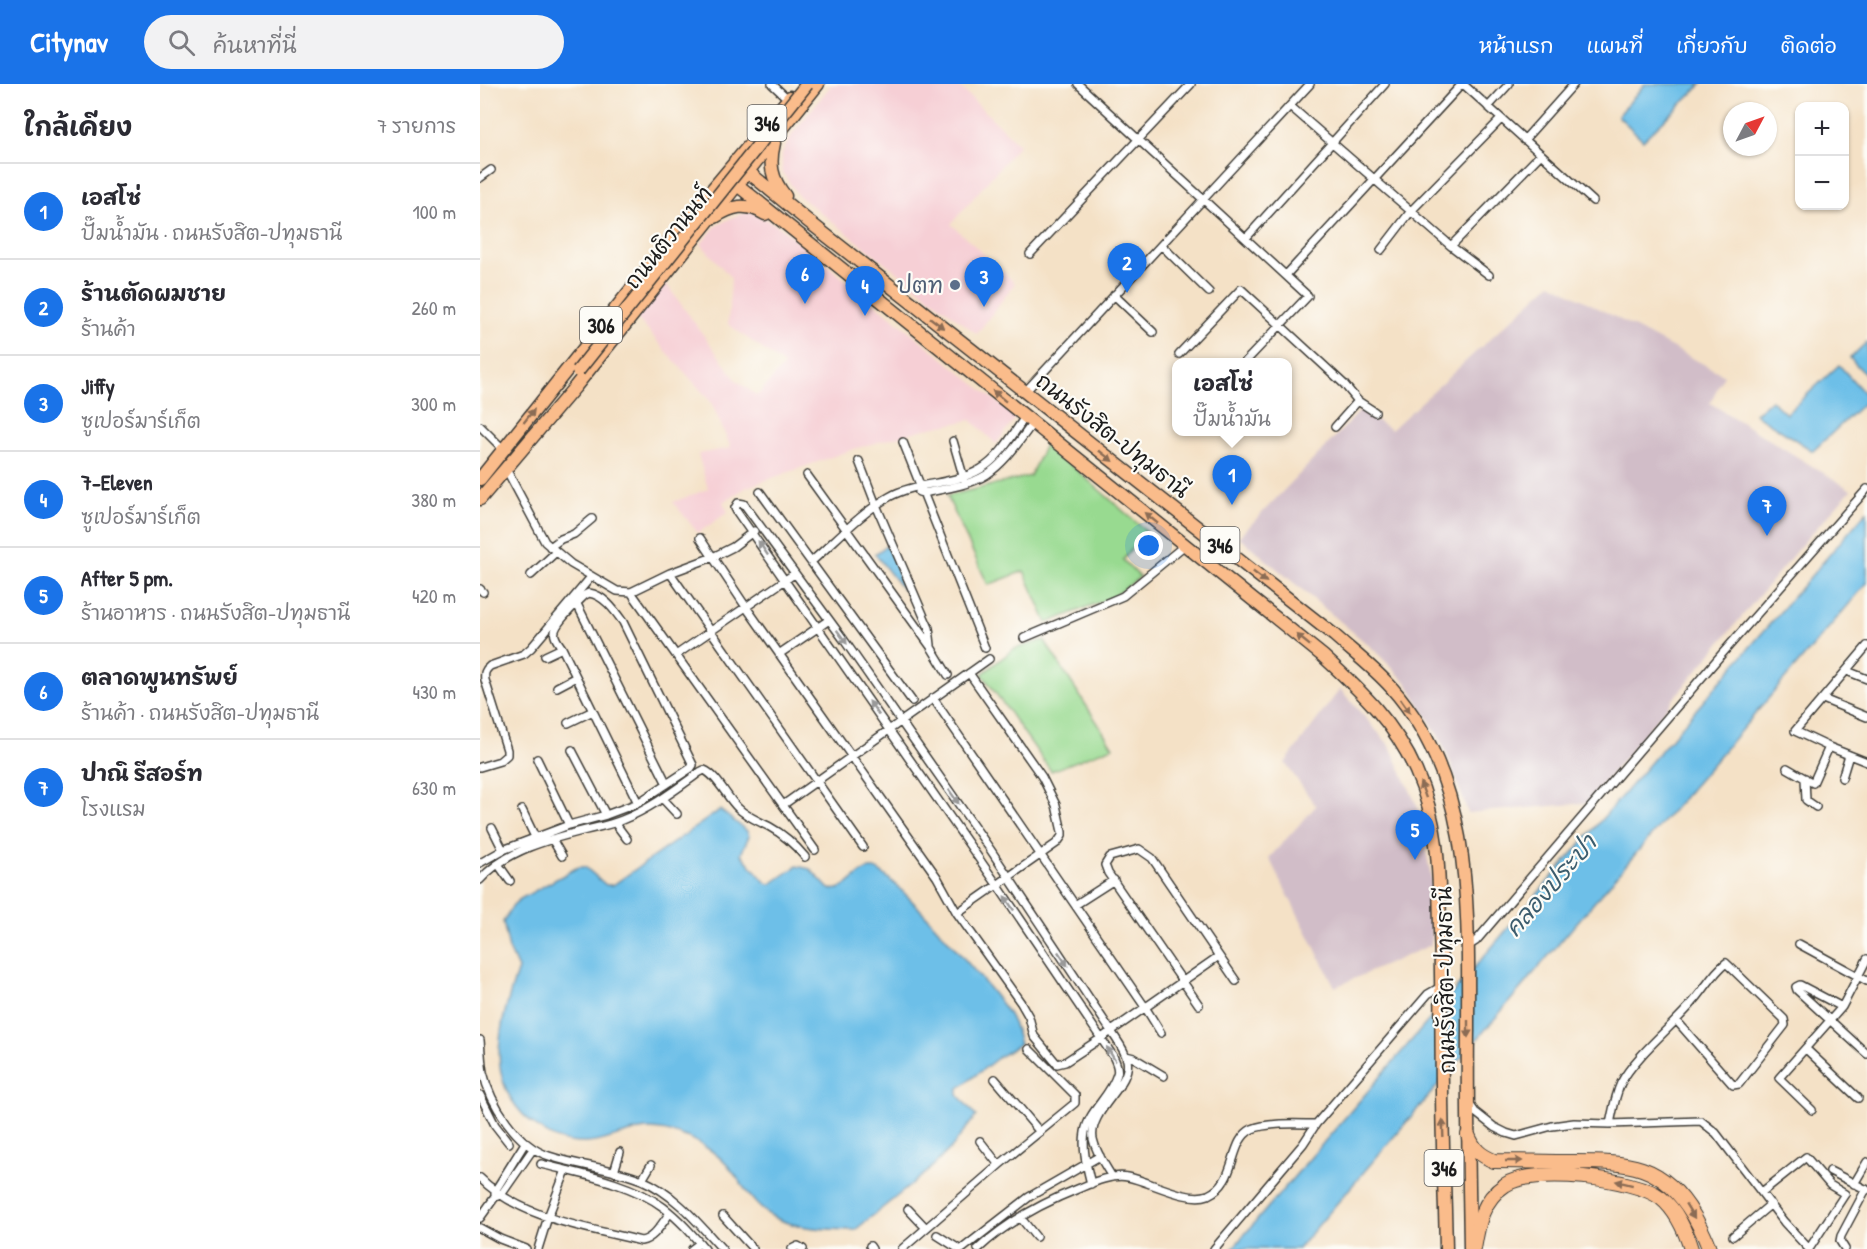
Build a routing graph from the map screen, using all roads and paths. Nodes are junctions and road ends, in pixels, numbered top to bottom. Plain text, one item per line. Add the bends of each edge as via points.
1 (772, 84) edge
2 (800, 84) edge
3 (807, 84) edge
4 (818, 84) edge
5 (1078, 84) edge
6 (1191, 84) edge
7 (1310, 84) edge
8 (1385, 84) edge
9 (1462, 84) edge
10 (1509, 84) edge
11 (1574, 84) edge
12 (788, 99) junction
13 (804, 101) junction
14 (1290, 106) junction
15 (1488, 106) junction
16 (1501, 119) junction
17 (775, 139) junction
18 (1137, 140) junction
19 (1524, 140) junction
20 (1331, 142) junction
21 (1541, 154) junction
22 (735, 161) junction
23 (491, 170) dead end
24 (748, 172) junction
25 (724, 175) junction
26 (480, 178) edge
27 (1373, 179) junction
28 (737, 185) junction
29 (1202, 199) junction
30 (1593, 201) dead end
31 (1410, 211) junction
32 (709, 220) junction
33 (808, 222) junction
34 (797, 233) junction
35 (672, 238) junction
36 (1246, 238) junction
37 (1161, 245) junction
38 (1451, 246) junction
39 (686, 249) junction
40 (1381, 250) dead end
41 (1030, 254) dead end
42 (1286, 275) junction
43 (1489, 275) dead end
44 (1209, 292) dead end
45 (1114, 295) junction
46 (1281, 326) junction
47 (1153, 332) dead end
48 (1179, 354) dead end
49 (1250, 358) edge
50 (1025, 392) junction
51 (1358, 401) junction
52 (1375, 412) dead end
53 (1029, 420) junction
54 (480, 426) edge
55 (1335, 427) dead end
56 (953, 441) dead end
57 (903, 442) dead end
58 (1089, 442) junction
59 (503, 449) junction
60 (1076, 458) junction
61 (859, 461) dead end
62 (505, 467) junction
63 (807, 475) dead end
64 (480, 478) edge
65 (964, 480) junction
66 (922, 489) junction
67 (1867, 489) edge
68 (760, 492) dead end
69 (480, 499) edge
70 (876, 506) junction
71 (592, 519) dead end
72 (760, 527) junction
73 (847, 531) junction
74 (752, 533) junction
75 (700, 538) dead end
76 (1185, 545) junction
77 (553, 550) junction
78 (713, 557) junction
79 (811, 562) junction
80 (670, 573) junction
81 (531, 574) dead end
82 (794, 574) junction
83 (591, 576) junction
84 (784, 580) junction
85 (631, 592) junction
86 (577, 604) junction
87 (746, 607) junction
88 (829, 620) junction
89 (818, 628) junction
90 (711, 631) junction
91 (1024, 638) dead end
92 (931, 646) junction
93 (1867, 646) edge
94 (562, 648) junction
95 (985, 648) dead end
96 (779, 654) junction
97 (676, 655) junction
98 (545, 656) dead end
99 (989, 659) dead end
100 (865, 669) junction
101 (1847, 671) junction
102 (969, 673) junction
103 (948, 675) dead end
104 (576, 677) junction
105 (853, 678) junction
106 (1867, 679) edge
107 (557, 687) dead end
108 (933, 698) junction
109 (1823, 699) junction
110 (912, 701) dead end
111 (593, 711) junction
112 (1867, 717) edge
113 (900, 721) junction
114 (568, 723) dead end
115 (888, 729) junction
116 (1829, 747) junction
117 (572, 750) dead end
118 (1849, 755) junction
119 (852, 756) junction
120 (537, 759) dead end
121 (1867, 762) edge
122 (480, 767) edge
123 (1787, 768) dead end
124 (939, 775) junction
125 (1805, 778) junction
126 (1842, 778) dead end
127 (818, 781) junction
128 (926, 783) junction
129 (667, 784) junction
130 (663, 799) junction
131 (638, 802) junction
132 (783, 805) junction
133 (1816, 807) dead end
134 (522, 810) dead end
135 (676, 814) dead end
136 (606, 815) junction
137 (615, 823) junction
138 (569, 825) junction
139 (492, 828) dead end
140 (535, 837) junction
141 (627, 838) dead end
142 (552, 839) junction
143 (863, 847) dead end
144 (503, 850) junction
145 (815, 850) dead end
146 (1041, 855) junction
147 (562, 856) dead end
148 (805, 857) dead end
149 (480, 863) edge
150 (498, 864) junction
151 (1009, 878) junction
152 (480, 880) edge
153 (1114, 880) junction
154 (510, 881) dead end
155 (998, 885) junction
156 (1075, 905) junction
157 (957, 913) junction
158 (1799, 944) dead end
159 (1468, 946) junction
160 (1219, 956) junction
161 (1867, 959) edge
162 (1858, 976) junction
163 (1184, 981) junction
164 (1236, 981) dead end
165 (1867, 981) edge
166 (1442, 989) junction
167 (1199, 1005) dead end
168 (1145, 1007) junction
169 (1842, 1007) junction
170 (1676, 1020) junction
171 (1832, 1020) junction
172 (1111, 1031) junction
173 (1161, 1033) dead end
174 (1100, 1039) junction
175 (480, 1040) edge
176 (1029, 1049) dead end
177 (1806, 1049) junction
178 (1867, 1054) edge
179 (1126, 1056) junction
180 (482, 1073) edge
181 (1164, 1076) dead end
182 (995, 1079) dead end
183 (480, 1095) edge
184 (1858, 1098) dead end
185 (1468, 1103) junction
186 (1812, 1110) dead end
187 (1316, 1124) junction
188 (1610, 1124) junction
189 (1040, 1131) junction
190 (1468, 1135) junction
191 (980, 1141) dead end
192 (509, 1143) dead end
193 (525, 1143) junction
194 (533, 1149) junction
195 (620, 1152) dead end
196 (1100, 1156) junction
197 (1867, 1162) edge
198 (541, 1164) dead end
199 (512, 1165) junction
200 (999, 1165) junction
201 (1086, 1165) junction
202 (651, 1166) dead end
203 (520, 1169) junction
204 (566, 1170) junction
205 (1830, 1171) dead end
206 (614, 1172) junction
207 (1112, 1177) junction
208 (480, 1178) edge
209 (642, 1180) junction
210 (1091, 1184) junction
211 (1854, 1184) junction
212 (1866, 1190) edge
213 (1762, 1192) junction
214 (497, 1194) junction
215 (1771, 1204) junction
216 (908, 1209) dead end
217 (670, 1213) junction
218 (723, 1216) dead end
219 (548, 1217) junction
220 (1020, 1217) junction
221 (480, 1218) edge
222 (480, 1228) edge
223 (926, 1228) junction
224 (937, 1235) dead end
225 (1733, 1236) dead end
226 (1036, 1237) dead end
227 (702, 1246) edge
228 (526, 1249) edge
229 (538, 1249) edge
230 (692, 1249) edge
231 (722, 1249) edge
232 (753, 1249) edge
233 (792, 1249) edge
234 (803, 1249) edge
235 (902, 1249) edge
236 (961, 1249) edge
237 (978, 1249) edge
238 (1214, 1249) edge
239 (1446, 1249) edge
240 (1472, 1249) edge
241 (1691, 1249) edge
242 (1708, 1249) edge
243 (1809, 1249) edge
244 (1845, 1249) edge

1 - 12 street
2 - 12 main road, ถนนติวานนท์ / 346
3 - 62 main road, 306, bridge
4 - 13 main road, ถนนติวานนท์ / 346
5 - 18 street
6 - 18 street
7 - 14 street
8 - 20 street
9 - 15 street
9 - 27 street
10 - 15 street
11 - 19 street
12 - 13 main road via 798,104
12 - 22 main road, ถนนติวานนท์ / 346
13 - 17 main road, ถนนติวานนท์ / 346
14 - 20 street
14 - 29 street
15 - 16 street
16 - 19 street
16 - 31 street
17 - 24 main road, ถนนติวานนท์ / 346
17 - 33 main road via 770,166 773,178
18 - 29 street
18 - 41 street
19 - 21 street
20 - 27 street
20 - 36 street
21 - 30 street
21 - 38 street
22 - 24 main road, ถนนรังสิต-ปทุมธานี
22 - 25 main road, ถนนติวานนท์ / 346
23 - 26 street
24 - 28 main road, ถนนติวานนท์ / 346
24 - 33 main road, ถนนรังสิต-ปทุมธานี / 346
25 - 28 main road, ถนนรังสิต-ปทุมธานี
25 - 35 main road, ถนนติวานนท์ / 306
27 - 31 street
27 - 42 street
28 - 32 main road, ถนนติวานนท์ / 306
28 - 34 main road, ถนนรังสิต-ปทุมธานี / 346
29 - 36 street
29 - 37 street
31 - 38 street
31 - 40 street
32 - 34 main road, 306 via 729,208 745,206 760,210
32 - 39 main road, ถนนติวานนท์ / 306
33 -> 50 main road, ถนนรังสิต-ปทุมธานี / 346
53 -> 34 main road, ถนนรังสิต-ปทุมธานี / 346
35 - 39 main road via 682,238
59 -> 35 main road, ถนนติวานนท์ / 306
36 - 42 street
37 - 44 street
37 - 45 street
38 - 43 street
39 - 62 main road, ถนนติวานนท์ / 306
42 - 46 street via 1308,296
45 - 47 street
45 - 50 street
46 - 48 street via 1241,289
46 - 49 street
46 - 51 street
50 - 58 main road, ถนนรังสิต-ปทุมธานี / 346
51 - 52 street
51 - 55 street
53 - 60 main road, ถนนรังสิต-ปทุมธานี / 346
53 - 65 street via 997,467 985,476
54 - 59 street
56 - 65 street
57 - 66 street
58 - 60 main road
58 -> 159 main road, ถนนรังสิต-ปทุมธานี / 346 via 1351,649 1400,698 1424,735 1453,804 1464,863
59 - 64 main road, ถนนติวานนท์ / 306
76 -> 60 main road, ถนนรังสิต-ปทุมธานี / 346
61 - 70 street
62 - 69 main road, ถนนติวานนท์ / 306
62 - 77 street via 540,534
63 - 73 street
65 - 66 street
66 - 70 street via 890,496
66 - 95 street
67 - 159 street via 1484,933
68 - 79 street
70 - 73 street
70 - 92 street via 929,628
71 - 77 street via 561,539
72 - 74 street
72 - 74 street via 744,504 738,503 735,508
72 - 82 street
73 - 79 street
73 - 92 street
74 - 78 street
84 -> 74 street
75 - 78 street
76 - 91 street via 1123,596
166 -> 76 main road, ถนนรังสิต-ปทุมธานี / 346 via 1437,839 1408,754 1381,712 1356,686
77 - 81 street
77 - 83 street
78 - 80 street
78 - 87 street
79 - 110 street
80 - 85 street
80 - 90 street
82 - 84 street
82 - 88 street
83 - 85 street via 618,591
83 - 122 street via 531,648 486,669 485,680 507,755
84 - 87 street
84 - 89 street
85 - 97 street
86 - 94 street via 554,631
86 - 129 street
86 - 129 street via 585,595 594,594 616,612 692,759 691,768
87 - 90 street
87 - 96 street
88 - 89 street
88 -> 100 street
89 - 96 street
89 - 105 street
90 - 97 street
90 - 127 street
92 - 103 street
93 - 101 street
94 - 98 street
94 - 104 street
96 - 119 street
97 - 132 street
99 - 102 street
100 - 105 street
100 - 113 street
101 - 106 street
101 - 109 street
102 - 108 street
102 - 146 street via 1042,777 1056,805 1062,836
104 - 107 street
104 - 111 street
115 -> 105 street
108 - 113 street
108 - 146 street
109 - 112 street
109 - 116 street via 1795,732
111 - 114 street
111 - 131 street
113 - 115 street
113 - 124 street
115 - 119 street
115 - 128 street
116 - 118 street
116 - 125 street via 1813,783
117 - 136 street
118 - 121 street
118 - 126 street
119 - 127 street
119 - 157 street via 937,877
120 - 138 street
123 - 125 street
124 - 128 street
124 -> 151 street
125 - 133 street via 1806,800
127 - 132 street
127 - 143 street
128 - 155 street
129 - 131 street
130 - 135 street
130 - 137 street
130 - 148 street via 700,772 708,771 743,813 772,828
131 - 136 street
132 - 145 street
134 - 140 street
136 - 138 street
137 - 141 street
137 - 142 street
138 - 140 street
139 - 144 street
140 - 144 street
142 - 147 street
142 - 150 street
144 - 149 street
146 - 151 street
146 - 156 street
150 - 152 street
150 - 154 street
151 - 155 street
151 -> 172 street
153 - 156 street
153 - 160 street via 1105,865 1110,857 1131,850 1145,852 1159,866
153 - 163 street
155 - 157 street
174 -> 155 street
156 - 168 street
157 - 174 street via 1022,1003 1034,1036 1057,1064
158 - 162 street
159 -> 185 main road, ถนนรังสิต-ปทุมธานี / 346
160 - 163 street
160 - 164 street
161 - 162 street
162 - 165 street
162 - 169 street
163 - 167 street
163 - 168 street
166 - 187 street via 1428,994
239 -> 166 main road, ถนนรังสิต-ปทุมธานี / 346
168 - 172 street
168 - 173 street
169 - 171 street
169 - 171 street via 1800,985 1796,987
170 - 170 street via 1726,963 1784,1019 1785,1025 1739,1084 1733,1085
170 - 188 street via 1622,1082
171 - 177 street
171 - 178 street
172 - 174 street
172 - 179 street
201 -> 174 street via 1085,1132 1090,1116 1117,1073 1113,1056
175 - 180 street
176 - 189 street via 1075,1095 1075,1103
177 - 184 street
177 - 186 street via 1779,1078
179 - 181 street
179 - 196 street via 1122,1080 1098,1116 1093,1131
180 - 193 street via 502,1114
182 - 189 street
183 - 192 street
185 - 188 street via 1494,1127 1516,1136 1574,1123
185 - 190 main road, ถนนรังสิต-ปทุมธานี / 346
187 - 207 street via 1264,1126 1243,1134 1231,1168 1221,1185 1207,1196 1190,1197 1127,1177
187 - 238 street
188 - 213 street via 1701,1121 1716,1133
189 - 200 street
190 - 240 main road, ถนนรังสิต-ปทุมธานี / 346
190 -> 242 highway via 1473,1149 1494,1161 1614,1162 1639,1167 1659,1177 1678,1194 1703,1232
191 - 200 street
193 - 194 street
193 - 199 street
194 - 203 street
194 - 206 street
195 - 206 street
196 - 201 street
196 - 207 street
197 - 211 street
198 - 204 street
199 - 203 street
199 - 214 street
200 - 223 street
201 - 210 street
201 - 236 street via 1029,1197
202 - 209 street
203 - 214 street
204 - 217 street via 632,1190
204 - 219 street
205 - 211 street
206 - 209 street
207 - 210 street
208 - 214 street
209 - 231 street via 679,1205
210 - 220 street
211 - 212 street
212 - 244 street via 1841,1236
213 - 215 street
213 - 243 street via 1806,1157 1830,1185 1845,1194
214 - 219 street
214 - 221 street
215 - 225 street
215 - 243 street
216 - 223 street
217 - 219 street via 645,1240
217 - 227 street
218 - 232 street
219 - 229 street
220 - 226 street
220 - 237 street
222 - 228 street
223 - 235 street
224 - 236 street
227 - 230 street
233 - 234 street via 798,1245
241 -> 240 highway via 1672,1209 1647,1190 1613,1180 1543,1175 1506,1183 1495,1193 1485,1205

